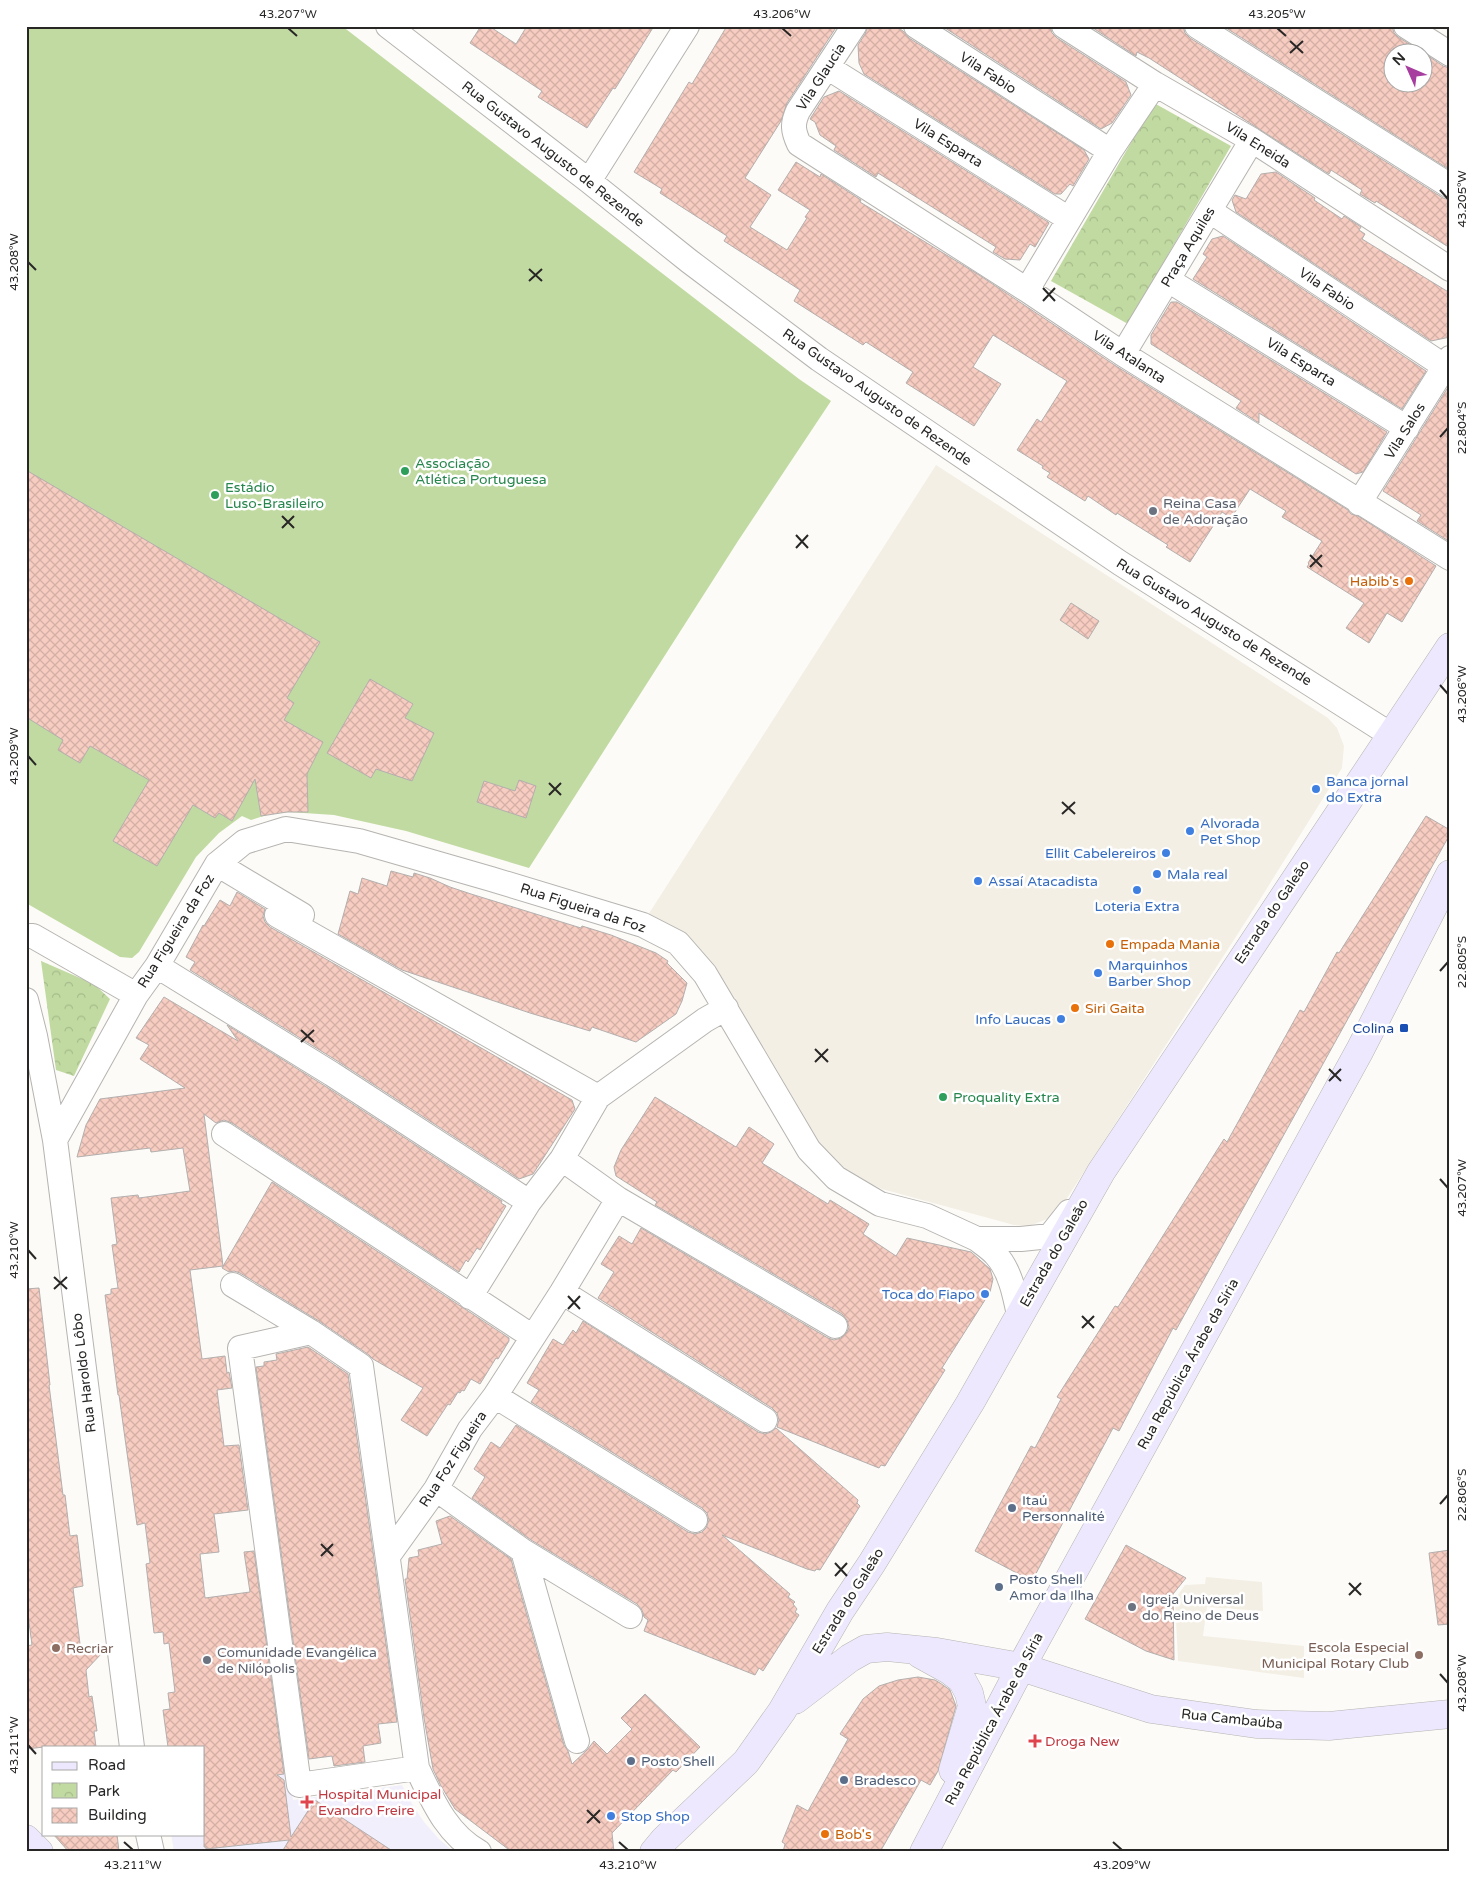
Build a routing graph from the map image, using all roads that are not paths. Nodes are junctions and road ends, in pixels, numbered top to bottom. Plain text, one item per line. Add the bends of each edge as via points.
1 (388, 26) edge
2 (687, 26) edge
3 (854, 26) edge
4 (916, 26) edge
5 (1064, 26) edge
6 (1197, 26) edge
7 (1406, 26) edge
8 (1450, 54) edge
9 (827, 68) junction
10 (1155, 84) junction
11 (1252, 140) junction
12 (1110, 151) junction
13 (810, 152) joint
14 (589, 180) junction
15 (1450, 186) edge
16 (1210, 211) junction
17 (1070, 219) junction
18 (1450, 269) edge
19 (1168, 280) junction
20 (1028, 290) junction
21 (1123, 354) junction
22 (1447, 362) edge
23 (1407, 428) junction
24 (1359, 503) junction
25 (1450, 558) edge
26 (1450, 647) edge
27 (1391, 735) junction
28 (217, 864) junction
29 (1450, 875) edge
30 (277, 914) dead end
31 (327, 930) dead end
32 (26, 936) edge
33 (157, 966) junction
34 (136, 995) junction
35 (26, 1000) edge
36 (726, 1008) junction
37 (598, 1097) junction
38 (224, 1134) dead end
39 (56, 1140) junction
40 (562, 1159) junction
41 (1101, 1172) junction
42 (618, 1199) junction
43 (529, 1202) junction
44 (977, 1239) junction
45 (233, 1285) dead end
46 (562, 1292) junction
47 (470, 1297) junction
48 (1018, 1315) junction
49 (835, 1326) dead end
50 (311, 1332) junction
51 (533, 1336) junction
52 (495, 1396) junction
53 (765, 1420) dead end
54 (436, 1489) junction
55 (695, 1520) dead end
56 (523, 1551) junction
57 (388, 1556) junction
58 (630, 1616) dead end
59 (911, 1649) junction
60 (1021, 1668) junction
61 (782, 1710) junction
62 (1450, 1714) edge
63 (577, 1741) dead end
64 (132, 1746) edge
65 (417, 1768) junction
66 (141, 1836) edge
67 (148, 1836) edge
68 (26, 1838) edge
69 (928, 1844) edge
70 (39, 1852) edge
71 (142, 1852) edge
72 (152, 1852) edge
73 (479, 1852) edge
74 (654, 1852) edge

1 - 14 street, Rua Gustavo Augusto de Rezende
2 - 14 street
3 - 9 street, Vila Glaucia
4 - 12 street, Vila Fabio
5 - 10 street, Vila Eneida
6 - 15 street
7 - 8 street
9 - 13 street, Vila Glaucia via 794,121 794,133 799,144
9 - 17 street, Vila Esparta
10 - 11 street, Vila Eneida
10 - 12 street
11 - 16 street, Praça Aquiles
11 - 18 street, Vila Eneida
12 - 17 street
13 - 20 street, Vila Atalanta
14 - 27 street, Rua Gustavo Augusto de Rezende via 689,261 819,359 1120,563
16 - 19 street, Praça Aquiles
16 - 22 street, Vila Fabio
17 - 20 street
19 - 21 street, Praça Aquiles
19 - 23 street, Vila Esparta
20 - 21 street, Vila Atalanta
21 - 24 street, Vila Atalanta
22 - 23 street, Vila Salos
23 - 24 street, Vila Salos
24 - 25 street, Vila Atalanta
26 - 27 main road, Estrada do Galeão
27 - 41 main road, Estrada do Galeão
28 - 31 street
28 - 33 street, Rua Figueira da Foz
28 - 36 street, Rua Figueira da Foz via 244,842 286,830 368,844 642,925 678,943 705,974
29 - 60 main road, Rua República Árabe da Síria via 1360,1050
30 - 37 street
32 - 34 street, Rua Figueira da Foz via 33,936
33 - 34 street, Rua Figueira da Foz
33 - 43 street via 332,1074
34 - 39 street, Rua Figueira da Foz
35 - 39 street, Rua Haroldo Lôbo
36 - 37 street
36 - 44 street, Rua Figueira da Foz via 809,1150 836,1178 880,1204 926,1216
37 - 40 street
38 - 47 street
39 - 64 street, Rua Haroldo Lôbo
40 - 42 street
40 - 43 street
41 - 44 street, Rua Figueira da Foz via 1050,1236
41 - 48 main road, Estrada do Galeão
42 - 46 street, Rua Foz Figueira
42 - 49 street
43 - 47 street
44 - 48 street, Rua Figueira da Foz via 996,1255 1003,1266 1015,1296
45 - 50 street
46 - 51 street, Rua Foz Figueira
46 - 53 street
47 - 51 street
48 - 61 main road, Estrada do Galeão via 970,1403
50 - 57 street via 361,1366
50 - 65 street via 240,1348 299,1785
51 - 52 street, Rua Foz Figueira
52 - 54 street, Rua Foz Figueira via 470,1429
52 - 55 street
54 - 56 street
54 - 57 street, Rua Foz Figueira
56 - 58 street
56 - 63 street
57 - 65 street
59 - 60 main road, Rua Cambaúba via 955,1654
59 - 61 main road, Rua Cambaúba via 866,1649 832,1670
59 - 69 main road via 962,1680 970,1693 972,1706
60 - 62 main road, Rua Cambaúba via 1152,1709 1256,1724 1329,1726
60 - 69 main road, Rua República Árabe da Síria
61 - 74 main road, Estrada do Galeão via 746,1762
65 - 73 street via 442,1817 455,1833
66 - 71 street
67 - 72 street
68 - 70 main road

